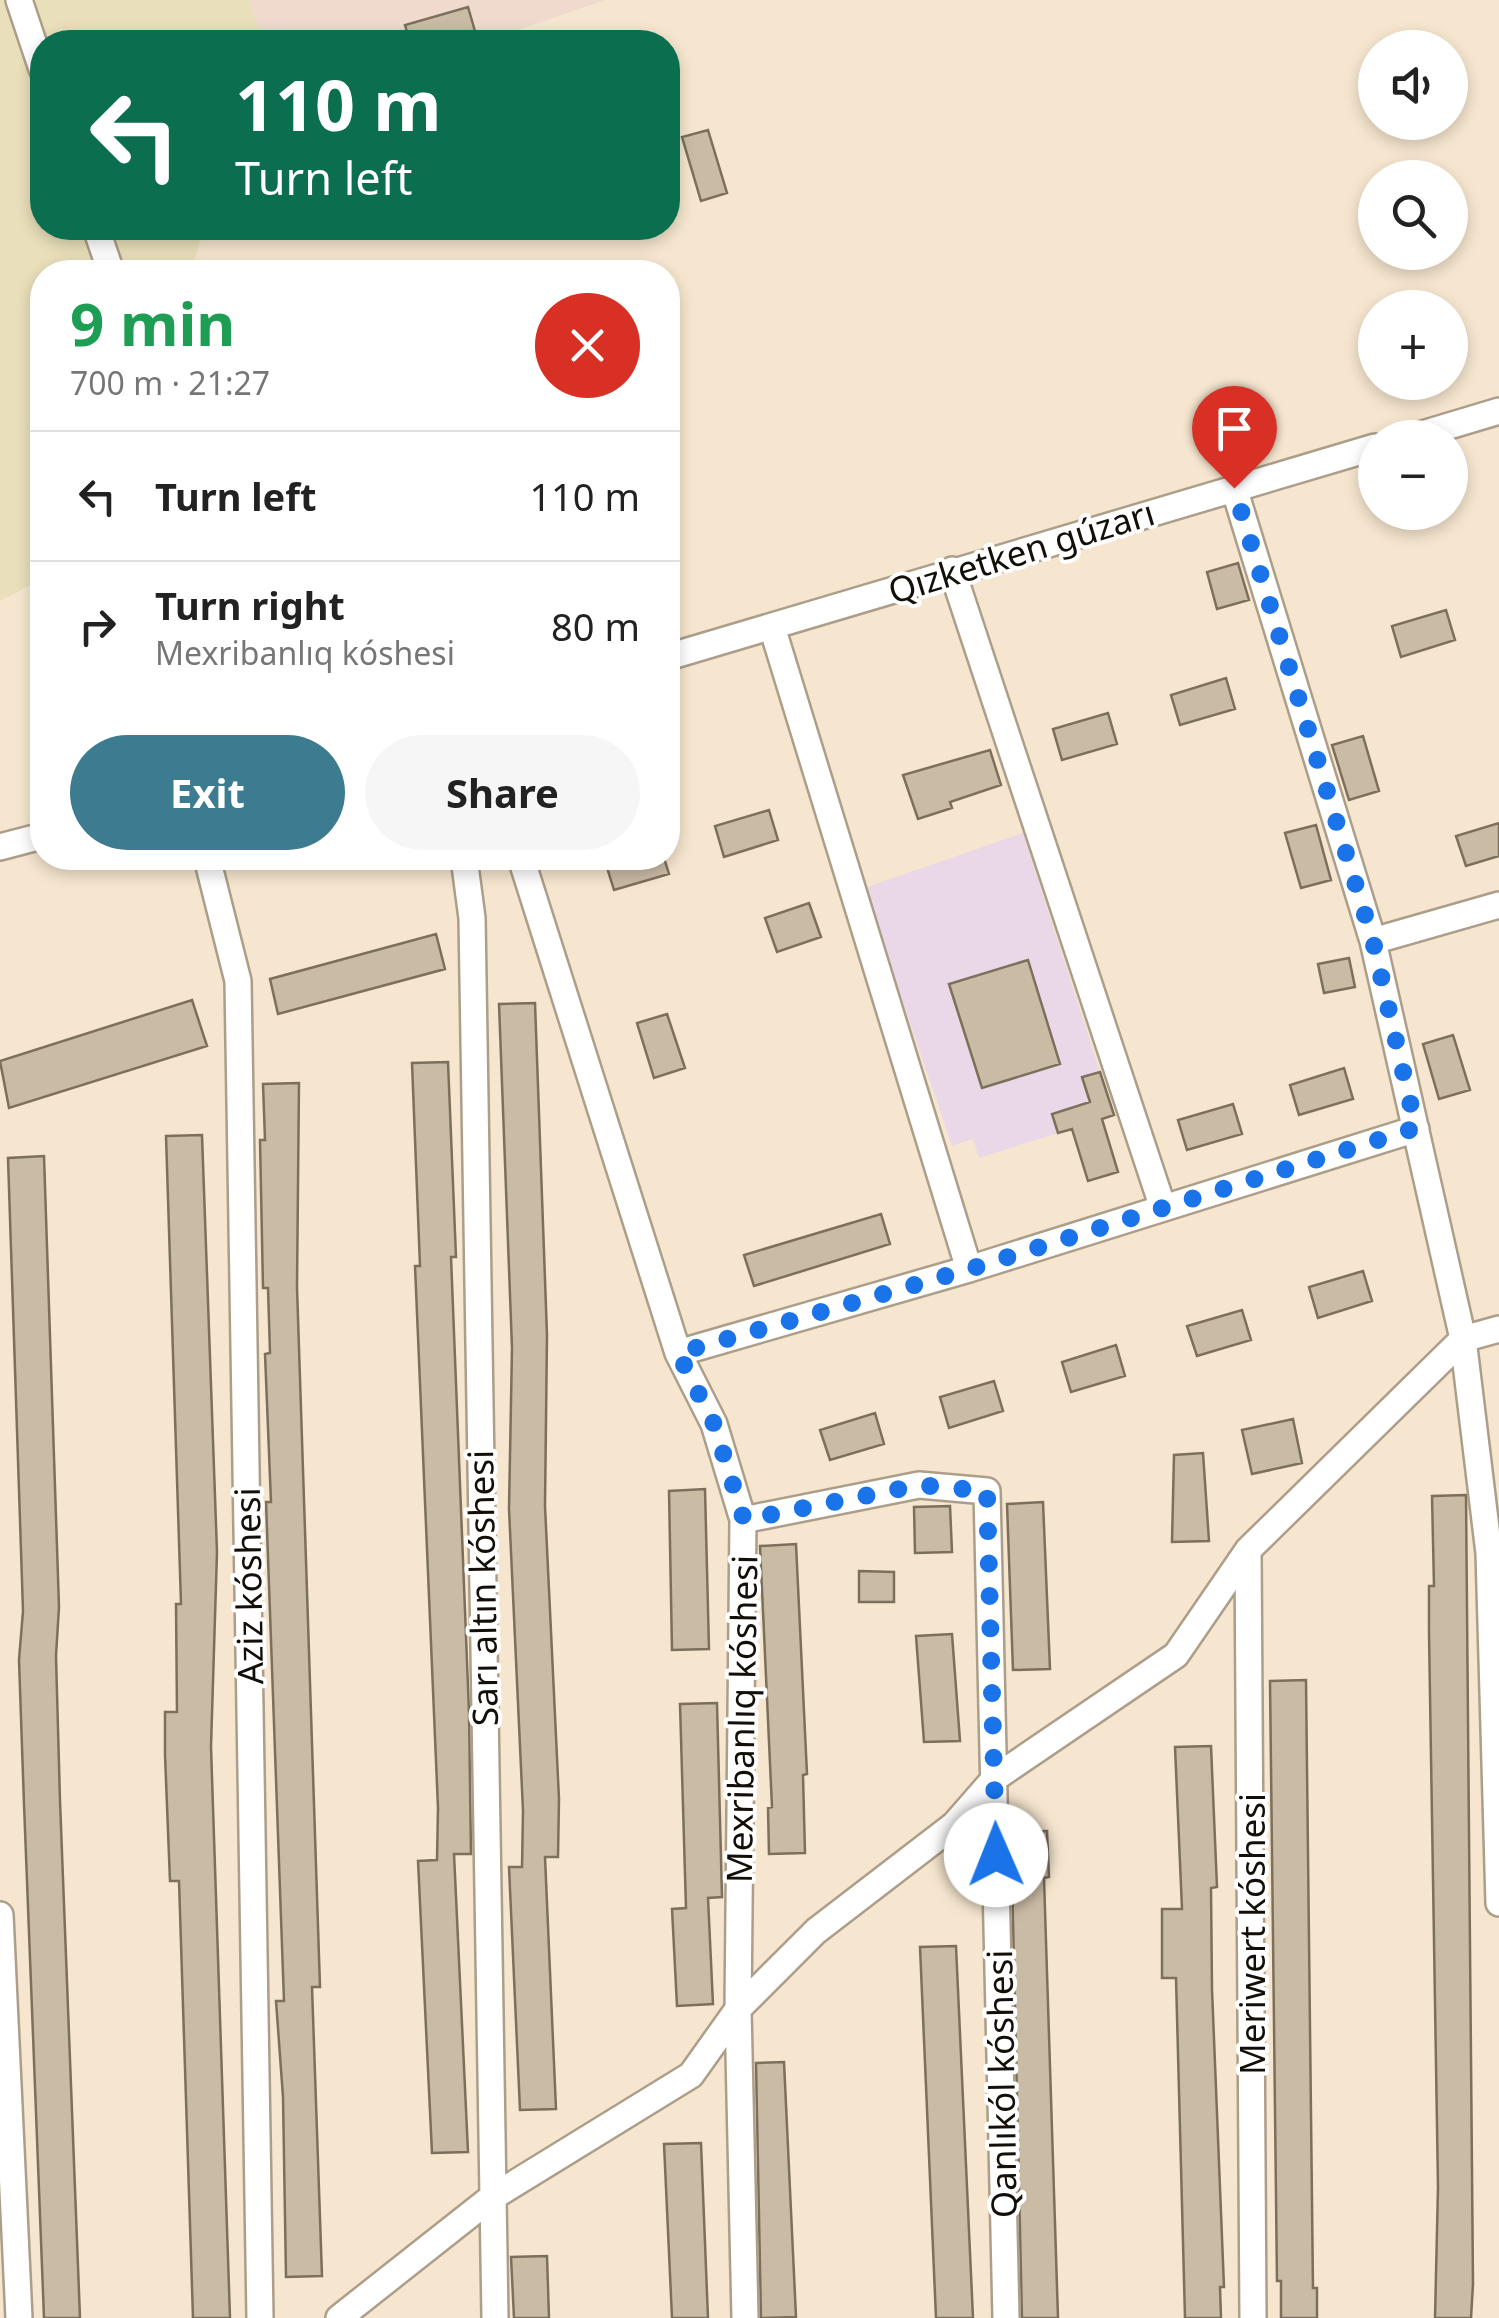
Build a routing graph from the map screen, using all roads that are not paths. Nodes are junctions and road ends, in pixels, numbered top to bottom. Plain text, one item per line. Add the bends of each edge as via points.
1 (19, 0) edge
2 (30, 33) edge
3 (1499, 412) edge
4 (1468, 421) edge
5 (1358, 452) edge
6 (1234, 488) junction
7 (952, 570) junction
8 (772, 626) junction
9 (680, 653) edge
10 (30, 839) edge
11 (0, 847) edge
12 (210, 870) edge
13 (466, 870) edge
14 (525, 870) edge
15 (1499, 905) edge
16 (1373, 941) junction
17 (1416, 1128) junction
18 (1164, 1208) junction
19 (970, 1269) junction
20 (1499, 1329) edge
21 (1463, 1339) junction
22 (678, 1353) junction
23 (744, 1520) junction
24 (1248, 1550) junction
25 (995, 1778) junction
26 (1499, 1902) edge
27 (0, 1915) edge
28 (738, 2009) junction
29 (491, 2198) junction
30 (19, 2318) edge
31 (260, 2318) edge
32 (339, 2318) edge
33 (495, 2318) edge
34 (745, 2318) edge
35 (1006, 2318) edge
36 (1253, 2318) edge

1 - 2 street
3 - 4 street
5 - 6 street, Qızketken gúzarı
6 - 7 street, Qızketken gúzarı
6 - 16 street
7 - 8 street, Qızketken gúzarı
7 - 18 street
8 - 9 street, Qızketken gúzarı
8 - 19 street
10 - 11 street
12 - 31 street, Aziz kóshesi via 238,981
13 - 29 street, Sarı altın kóshesi via 472,918
14 - 22 street, Mexribanlıq kóshesi
15 - 16 street
16 - 17 street
17 - 18 street
17 - 21 street
18 - 19 street
19 - 22 street
20 - 21 street
21 - 24 street
21 - 26 street via 1489,1554
22 - 23 street, Mexribanlıq kóshesi via 714,1424
23 - 25 street, Qanlıkól kóshesi via 919,1485 987,1491
23 - 28 street, Mexribanlıq kóshesi
24 - 25 street via 1176,1655
24 - 36 street, Meriwert kóshesi
25 - 28 street via 954,1825 816,1931
25 - 35 street, Qanlıkól kóshesi
27 - 30 street
28 - 29 street via 691,2075
28 - 34 street, Mexribanlıq kóshesi
29 - 32 street
29 - 33 street, Sarı altın kóshesi

